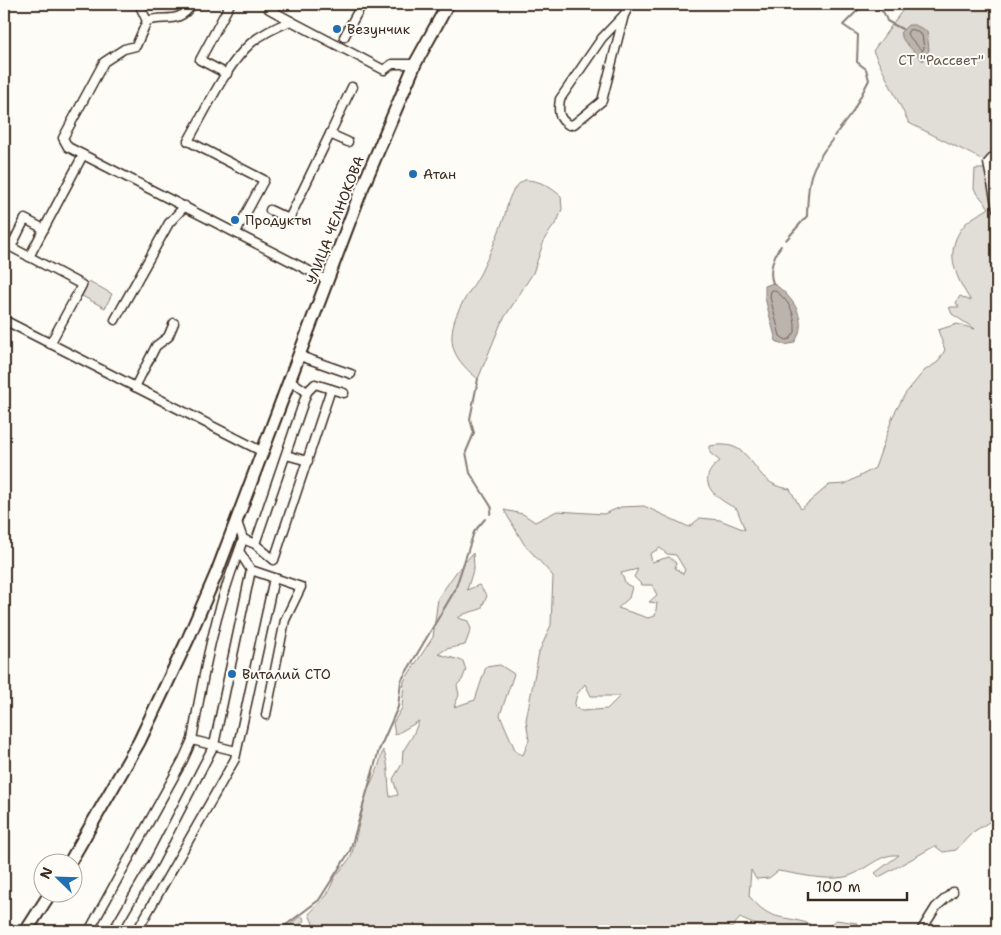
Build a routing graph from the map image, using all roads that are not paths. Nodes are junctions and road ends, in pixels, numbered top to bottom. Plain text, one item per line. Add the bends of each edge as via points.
1 (139, 4) edge
2 (192, 4) edge
3 (230, 4) edge
4 (270, 4) edge
5 (362, 4) edge
6 (448, 4) edge
7 (630, 4) edge
8 (624, 15) junction
9 (147, 21) junction
10 (291, 21) junction
11 (344, 37) dead end
12 (415, 64) junction
13 (227, 74) junction
14 (352, 87) dead end
15 (330, 134) junction
16 (348, 142) dead end
17 (997, 153) edge
18 (83, 155) junction
19 (185, 206) junction
20 (997, 209) edge
21 (270, 210) dead end
22 (44, 229) junction
23 (236, 232) junction
24 (29, 257) junction
25 (327, 280) junction
26 (4, 320) edge
27 (115, 320) dead end
28 (174, 323) dead end
29 (50, 344) junction
30 (300, 356) junction
31 (351, 374) dead end
32 (291, 381) junction
33 (135, 387) junction
34 (331, 389) junction
35 (307, 392) junction
36 (344, 393) dead end
37 (263, 452) junction
38 (286, 455) junction
39 (308, 461) junction
40 (236, 518) junction
41 (243, 539) junction
42 (255, 544) junction
43 (239, 551) junction
44 (251, 570) junction
45 (274, 578) junction
46 (266, 715) dead end
47 (192, 740) junction
48 (214, 744) junction
49 (236, 751) junction
50 (76, 852) edge
51 (953, 892) dead end
52 (45, 902) edge
53 (26, 931) edge
54 (89, 931) edge
55 (113, 931) edge
56 (137, 931) edge
57 (921, 931) edge

1 - 9 street
2 - 9 street via 188,11 175,19
3 - 13 street via 200,60
4 - 10 street via 268,9
5 - 11 street
6 - 12 main road, УЛИЦА ЧЕЛНОКОВА
7 - 8 street
8 - 8 street via 602,101 574,124 562,122 558,110 560,99 602,38
9 - 18 street via 136,46 124,49 104,62 63,138 68,148
10 - 12 street via 384,70 392,64
10 - 13 street via 250,44
12 - 25 main road, УЛИЦА ЧЕЛНОКОВА
13 - 23 street via 188,141 264,180
14 - 15 street
15 - 16 street
15 - 21 street via 289,219
17 - 20 street via 988,162
18 - 19 street
18 - 22 street
19 - 23 street
19 - 27 street via 169,223
22 - 24 street
22 - 24 street via 25,219 11,247
23 - 25 street
24 - 29 street via 82,285
25 - 30 main road, УЛИЦА ЧЕЛНОКОВА
26 - 29 street
28 - 33 street via 168,337 156,346
29 - 33 street
30 - 31 street
30 - 32 main road, УЛИЦА ЧЕЛНОКОВА
32 - 35 street
32 - 37 main road, УЛИЦА ЧЕЛНОКОВА
33 - 37 street
34 - 35 street via 315,384
34 - 36 street
34 - 39 street
35 - 38 street
37 - 40 main road, УЛИЦА ЧЕЛНОКОВА
38 - 39 street
38 - 42 street
39 - 42 street via 274,560
40 - 41 street
40 - 50 main road, УЛИЦА ЧЕЛНОКОВА via 214,580 139,742
41 - 42 street
41 - 43 street
43 - 44 street
43 - 47 street via 229,576 205,666
44 - 45 street
44 - 48 street
45 - 46 street via 301,587 285,620
45 - 49 street
47 - 48 street
47 - 54 street
48 - 49 street
48 - 55 street via 154,861
49 - 56 street via 235,760
51 - 57 street via 936,907
52 - 53 main road

